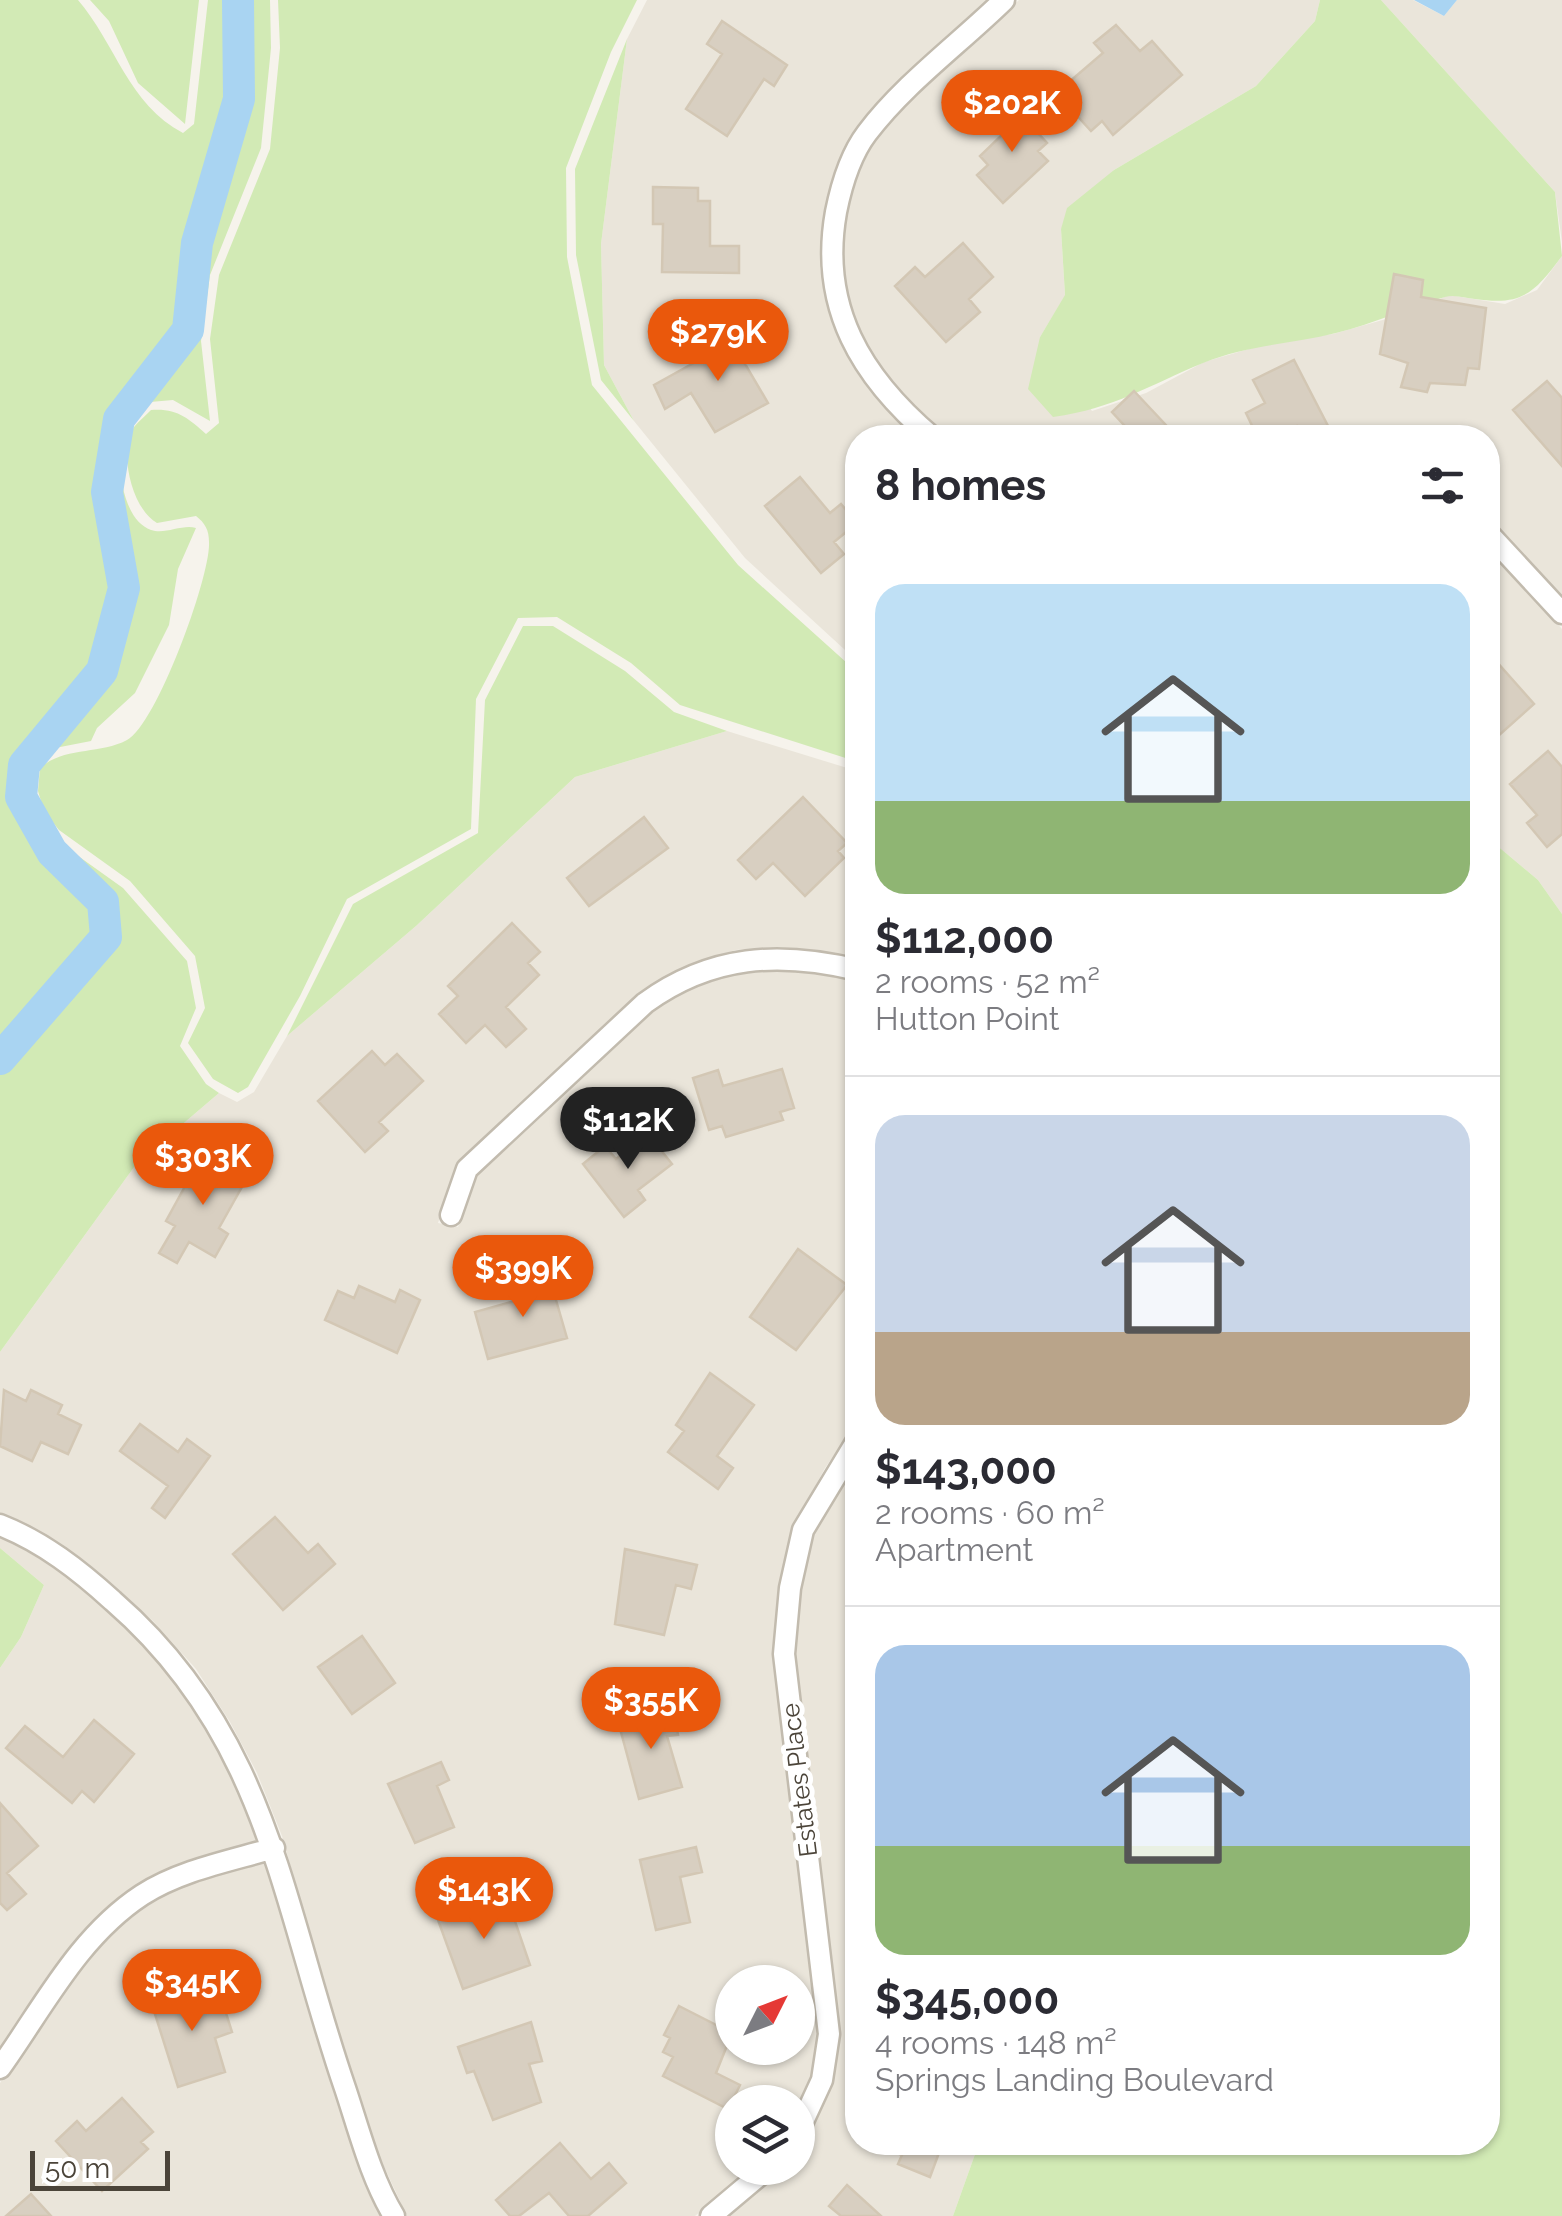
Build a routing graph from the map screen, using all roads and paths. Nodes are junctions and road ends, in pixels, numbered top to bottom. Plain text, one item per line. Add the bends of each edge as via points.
1 (1004, 0) edge
2 (921, 425) edge
3 (1500, 546) edge
4 (1562, 613) edge
5 (845, 968) edge
6 (451, 1216) dead end
7 (845, 1461) edge
8 (0, 1525) edge
9 (274, 1848) junction
10 (0, 2068) edge
11 (815, 2095) edge
12 (748, 2185) edge
13 (394, 2216) edge
14 (711, 2216) edge

1 - 2 street via 864,136 840,192 830,268 841,319 870,374
3 - 4 street
5 - 6 street via 734,960 674,982 467,1169
7 - 11 street, Estates Place via 804,1530 784,1654 828,2034
8 - 9 street via 73,1565 187,1675 248,1779
9 - 10 street via 185,1875 144,1894 105,1924
9 - 13 street via 326,2032
12 - 14 street

